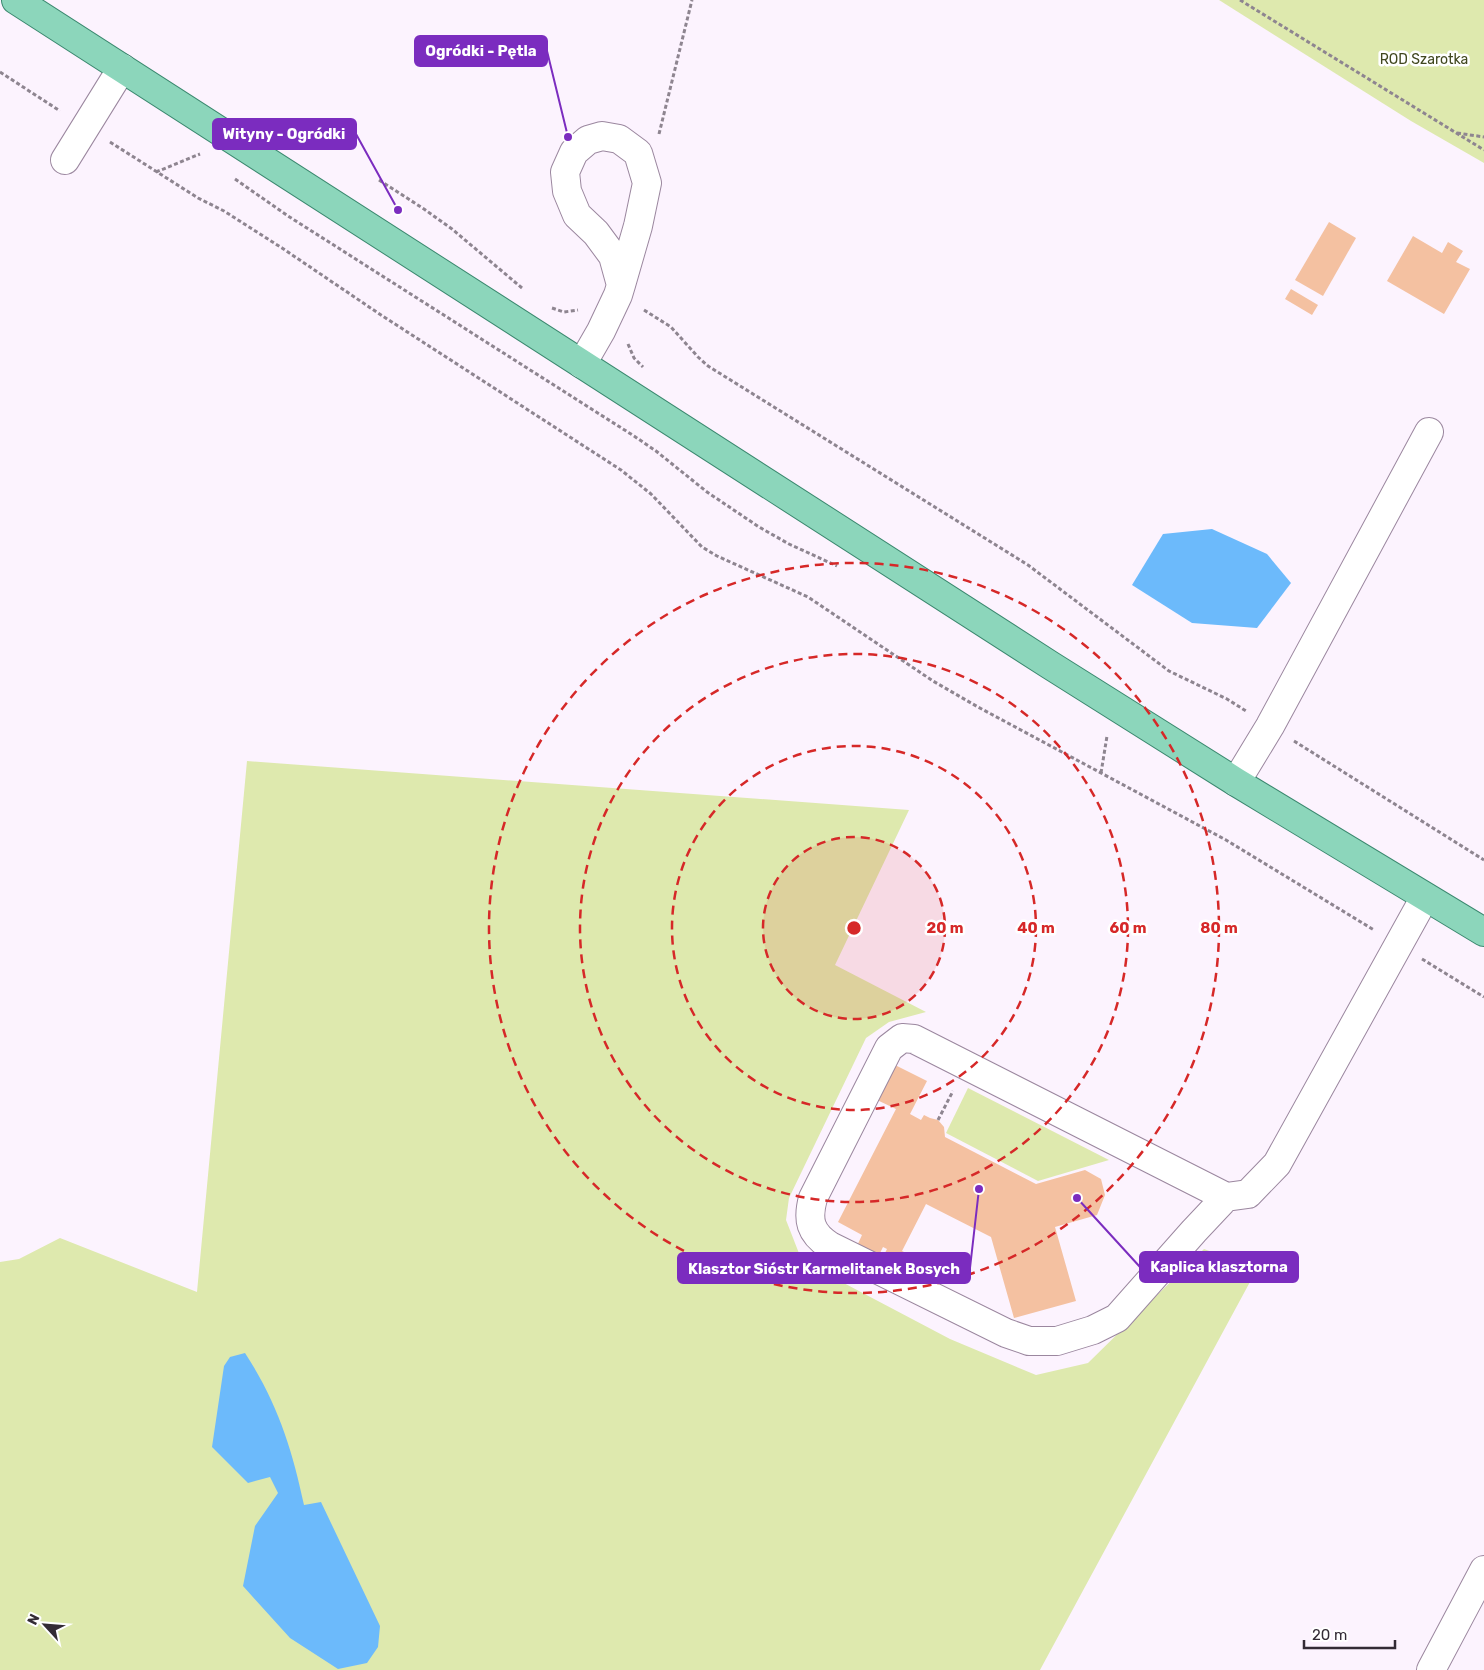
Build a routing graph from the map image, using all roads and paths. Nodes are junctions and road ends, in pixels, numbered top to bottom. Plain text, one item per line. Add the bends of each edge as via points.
1 (16, 0) edge
2 (692, 0) edge
3 (1240, 0) edge
4 (122, 68) junction
5 (0, 72) edge
6 (85, 127) junction
7 (1455, 132) junction
8 (659, 136) dead end
9 (1484, 137) edge
10 (1484, 150) edge
11 (206, 158) dead end
12 (65, 160) dead end
13 (156, 172) junction
14 (228, 174) dead end
15 (379, 180) dead end
16 (523, 288) dead end
17 (620, 290) junction
18 (545, 303) dead end
19 (583, 308) dead end
20 (582, 364) junction
21 (1429, 432) dead end
22 (842, 569) dead end
23 (1270, 726) junction
24 (1107, 733) dead end
25 (1101, 772) junction
26 (1236, 782) junction
27 (1484, 860) edge
28 (1425, 897) junction
29 (1484, 932) edge
30 (1399, 945) junction
31 (1484, 997) edge
32 (1226, 1198) junction
33 (1484, 1570) edge
34 (1431, 1670) edge

1 - 4 main road
2 - 8 path
3 - 7 path
4 - 6 street
4 - 20 main road
5 - 6 path
6 - 12 street
6 - 13 path
7 - 9 path
7 - 10 path
11 - 13 path via 198,153
13 - 25 path via 282,248 621,470 651,494 702,547 808,596 933,681
14 - 22 path via 288,216 634,436 759,527
15 - 16 path via 445,224
17 - 17 street via 613,256 596,233 576,215 564,172 574,152 588,140 602,136 619,139 638,153 647,184
17 - 20 street
17 - 23 path via 671,327 708,366 1028,565 1169,671 1227,699
18 - 19 path via 564,312
20 - 26 main road
21 - 23 street
23 - 26 street
23 - 27 path
24 - 25 path
25 - 30 path via 1226,840
26 - 28 main road
28 - 29 main road
28 - 30 street
30 - 31 path
30 - 32 street via 1277,1164 1248,1194
32 - 32 street via 921,1042 902,1038 889,1048 813,1198 810,1212 812,1226 819,1238 830,1246 1006,1332 1029,1341 1057,1341 1093,1330 1117,1318
33 - 34 street

